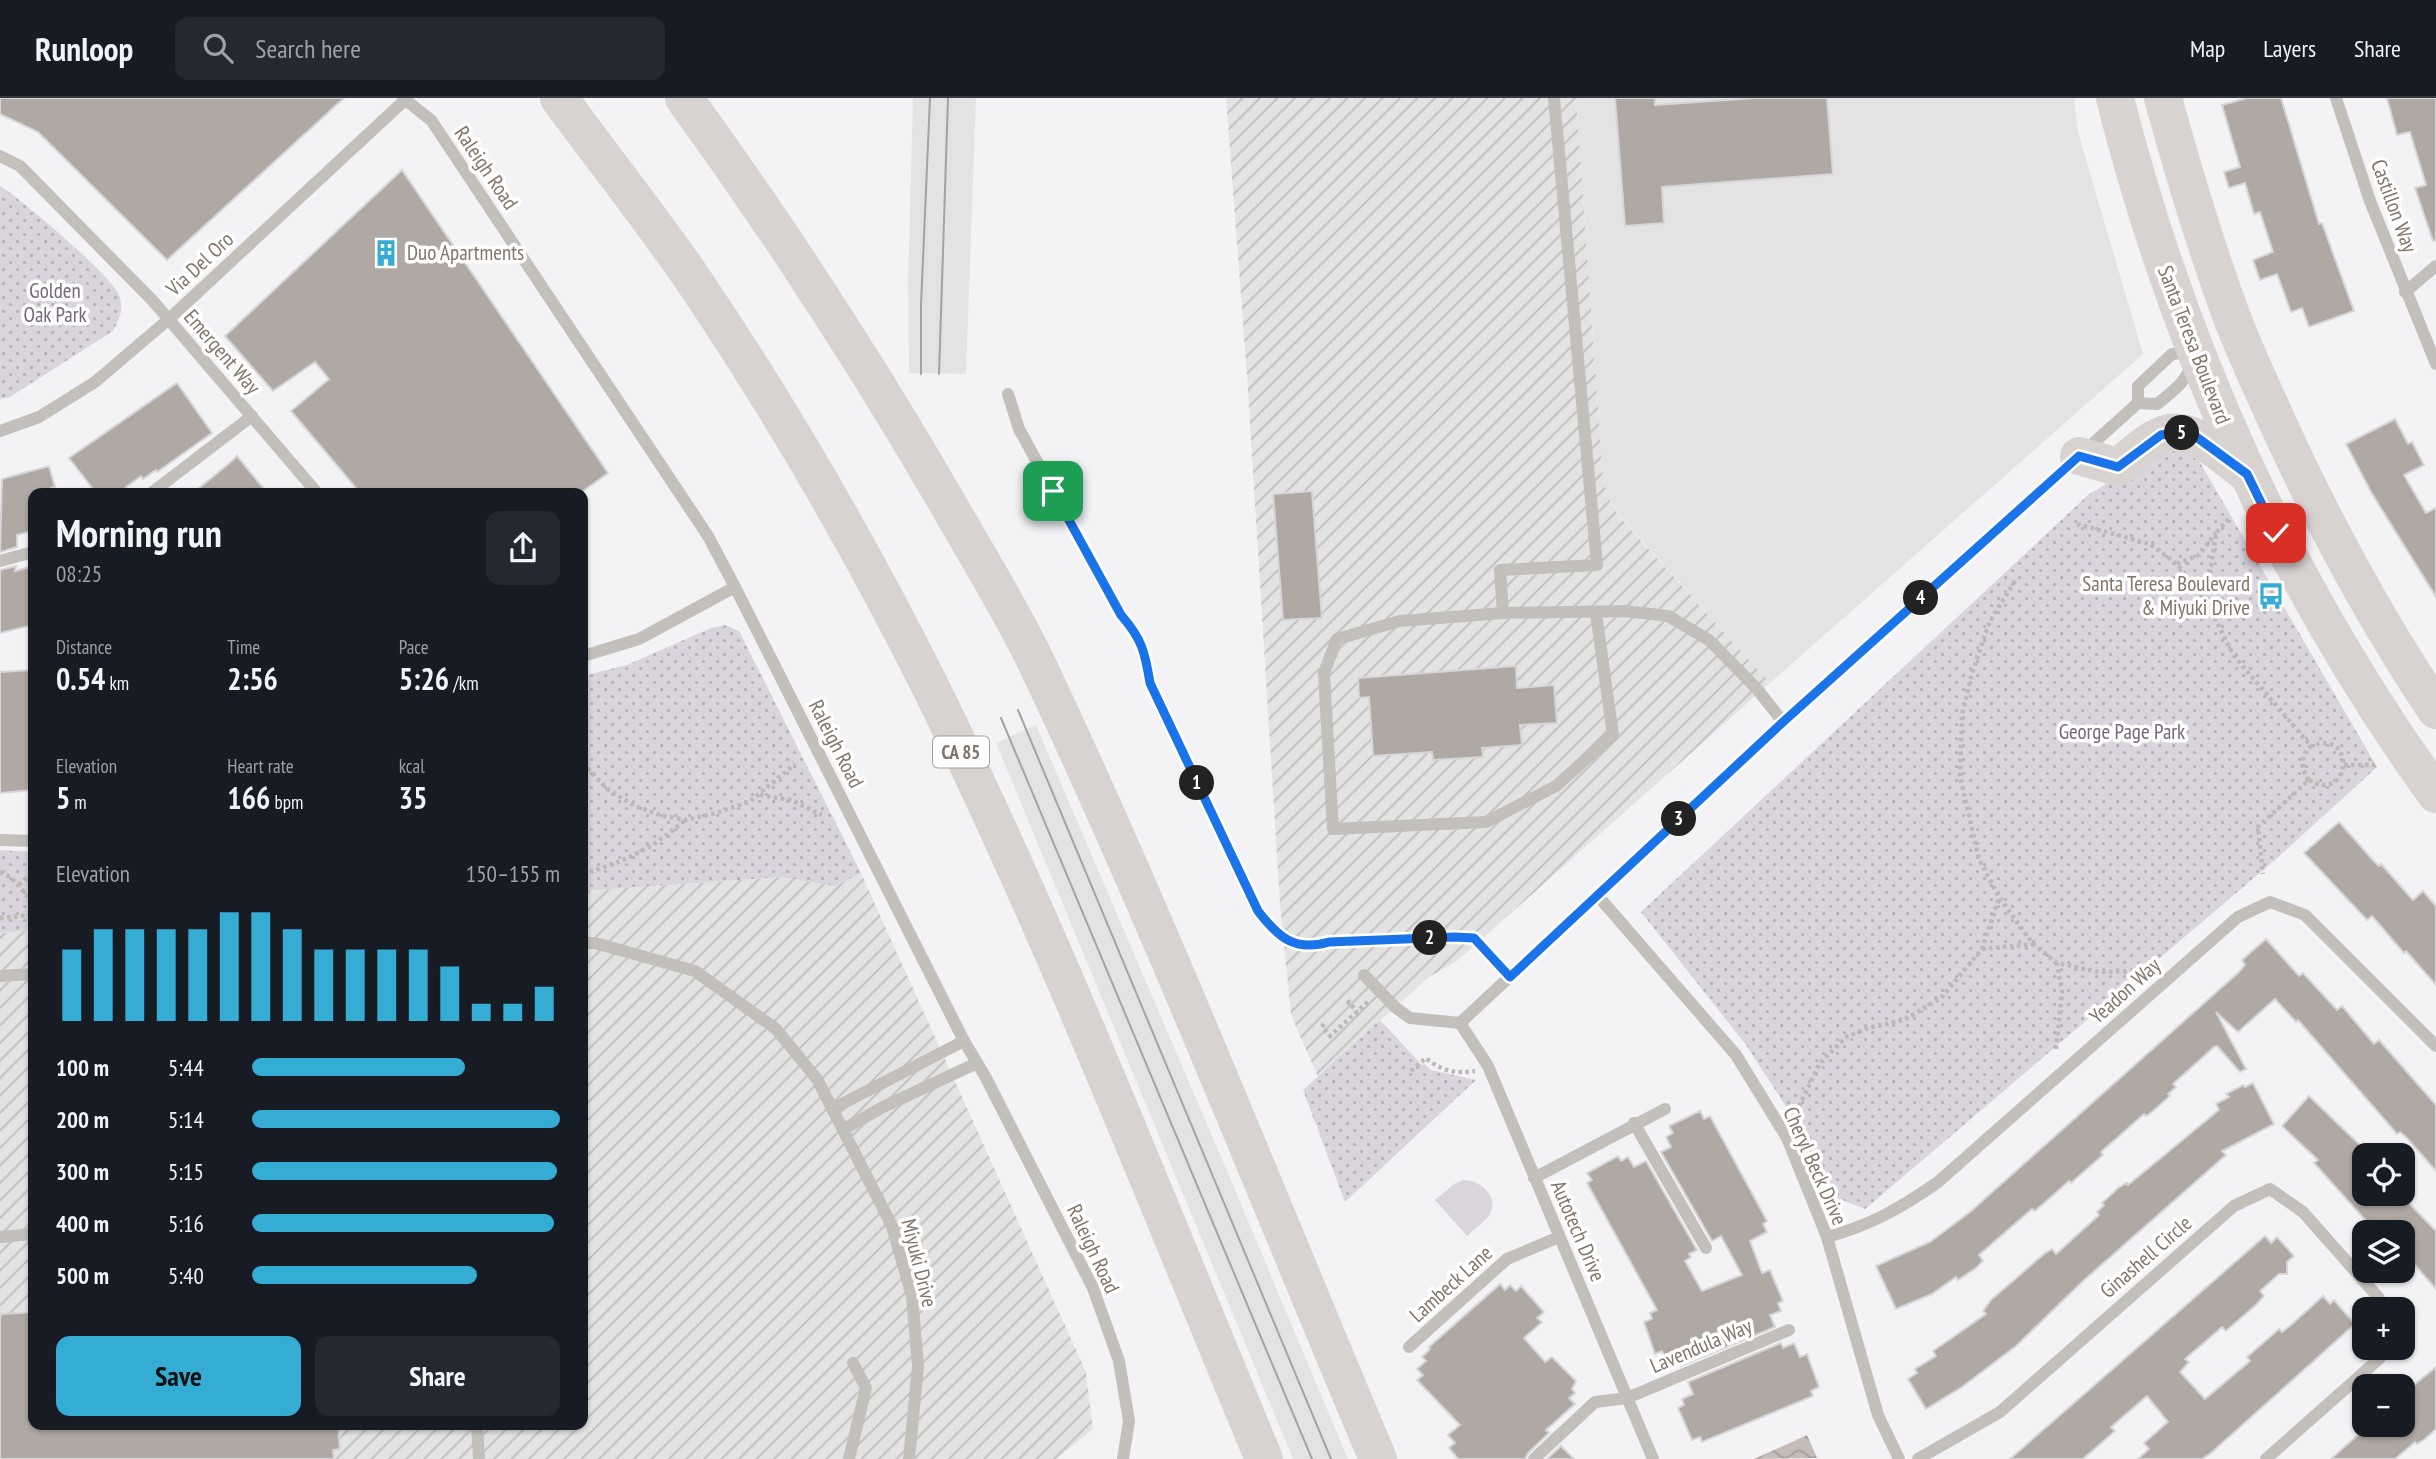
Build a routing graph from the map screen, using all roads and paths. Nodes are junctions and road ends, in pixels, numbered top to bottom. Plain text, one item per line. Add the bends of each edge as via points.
1 (559, 98) edge
2 (684, 98) edge
3 (1553, 98) edge
4 (2115, 98) edge
5 (2163, 98) edge
6 (2336, 98) edge
7 (405, 99) edge
8 (0, 156) edge
9 (2436, 266) edge
10 (2405, 292) junction
11 (169, 319) junction
12 (2200, 348) junction
13 (2436, 364) edge
14 (1008, 394) dead end
15 (2137, 403) junction
16 (252, 416) junction
17 (0, 431) edge
18 (2079, 456) junction
19 (2247, 474) junction
20 (163, 488) edge
21 (313, 488) edge
22 (2230, 517) dead end
23 (2077, 524) dead end
24 (2217, 533) junction
25 (28, 553) edge
26 (0, 561) edge
27 (2177, 564) junction
28 (2015, 581) dead end
29 (735, 587) junction
30 (2207, 601) junction
31 (1503, 613) junction
32 (1596, 613) junction
33 (588, 654) edge
34 (2436, 710) edge
35 (1783, 722) junction
36 (2311, 746) junction
37 (795, 764) dead end
38 (2344, 765) junction
39 (2375, 765) dead end
40 (588, 768) edge
41 (2309, 780) junction
42 (2436, 794) edge
43 (759, 795) junction
44 (822, 815) dead end
45 (686, 820) junction
46 (0, 839) edge
47 (28, 841) edge
48 (0, 872) edge
49 (588, 872) edge
50 (2263, 874) dead end
51 (28, 877) edge
52 (19, 885) junction
53 (1598, 896) junction
54 (1999, 897) junction
55 (28, 898) edge
56 (28, 915) edge
57 (0, 918) edge
58 (588, 943) edge
59 (2033, 944) junction
60 (1982, 949) junction
61 (2057, 963) junction
62 (2143, 971) dead end
63 (28, 974) edge
64 (1364, 975) dead end
65 (0, 976) edge
66 (1510, 977) junction
67 (1380, 991) junction
68 (1348, 1004) dead end
69 (1357, 1012) junction
70 (1460, 1023) junction
71 (1324, 1024) dead end
72 (964, 1041) junction
73 (2436, 1046) edge
74 (2056, 1049) dead end
75 (977, 1063) junction
76 (1476, 1070) dead end
77 (1411, 1071) dead end
78 (834, 1108) junction
79 (1665, 1109) dead end
80 (1797, 1113) dead end
81 (1634, 1123) junction
82 (844, 1129) junction
83 (1534, 1178) junction
84 (28, 1234) edge
85 (0, 1237) edge
86 (1559, 1237) junction
87 (1827, 1237) junction
88 (1706, 1248) dead end
89 (2378, 1297) edge
90 (1789, 1330) dead end
91 (1409, 1348) dead end
92 (2377, 1360) edge
93 (853, 1363) dead end
94 (1627, 1398) junction
95 (477, 1430) edge
96 (479, 1459) edge
97 (849, 1459) edge
98 (909, 1459) edge
99 (1123, 1459) edge
100 (1264, 1459) edge
101 (1378, 1459) edge
102 (1534, 1459) edge
103 (1653, 1459) edge
104 (1899, 1459) edge
105 (1917, 1459) edge
106 (2266, 1459) edge

1 - 100 main road, CA 85 via 691,277 769,400 928,683 1058,966
2 - 101 main road via 806,271 897,416 1037,664 1104,805
3 - 31 street via 1597,565 1500,570
4 - 12 main road, Santa Teresa Boulevard via 2158,251
5 - 34 main road via 2227,321 2335,543
6 - 10 street, Castillon Way
7 - 11 street, Via Del Oro
7 - 29 street, Raleigh Road via 431,120 708,536
8 - 11 street, Emergent Way via 20,166
9 - 10 street
10 - 13 street, Castillon Way
11 - 16 street, Emergent Way
11 - 17 street, Via Del Oro via 95,382 39,417
12 - 15 street via 2189,374 2172,391 2157,404
12 - 15 street via 2172,354 2138,386
12 - 19 main road, Santa Teresa Boulevard
14 - 66 street via 1019,429 1146,654 1150,683 1258,911 1275,933 1313,947 1329,942 1474,938
15 - 18 street
16 - 20 street
16 - 21 street, Emergent Way
18 - 19 main road via 2118,467 2161,435 2180,432 2195,436
18 - 35 street
19 - 42 main road, Santa Teresa Boulevard via 2372,701
22 - 24 path
23 - 27 path via 2150,544
24 - 27 path via 2199,555
24 - 30 path
25 - 26 street
27 - 30 path
28 - 54 path via 1990,621 1962,715 1959,776 1979,859
29 - 33 street via 639,639
29 - 72 street, Raleigh Road
30 - 36 path via 2234,656
31 - 32 street
31 - 32 street via 1400,621 1337,639 1324,673 1333,829 1486,822 1556,786 1613,735
32 - 35 street via 1668,616 1709,640
35 - 53 street
36 - 38 path via 2333,746
36 - 41 path via 2302,762
37 - 43 path
38 - 39 path
38 - 41 path via 2333,783 2320,785
40 - 45 path via 607,789 635,806
41 - 50 path via 2258,827
43 - 44 path via 791,800
43 - 45 path
45 - 49 path via 625,861
46 - 47 street
48 - 52 path
51 - 52 path
52 - 55 path
53 - 66 street
53 - 87 street, Cheryl Beck Drive via 1736,1055 1787,1138
54 - 59 path
54 - 60 path
56 - 57 path
58 - 78 street, Miyuki Drive via 695,971 776,1029
59 - 60 path
59 - 61 path
60 - 80 path via 1941,998 1904,1020 1846,1037 1820,1063
61 - 62 path via 2099,972
61 - 74 path via 2062,992
63 - 65 street
64 - 67 street
66 - 70 street
67 - 69 path
67 - 70 street via 1410,1018
68 - 69 path
69 - 71 path via 1330,1036
70 - 83 street, Autotech Drive via 1488,1066
72 - 75 street, Raleigh Road
72 - 78 street
73 - 87 street, Yeadon Way via 2305,915 2270,902 2238,917 1938,1182 1900,1209
75 - 82 street
75 - 99 street, Raleigh Road via 1093,1288 1121,1373 1129,1421
76 - 77 path via 1450,1072 1426,1058
78 - 82 street, Miyuki Drive
79 - 81 street
81 - 83 street
81 - 88 street
82 - 98 street, Miyuki Drive via 892,1226 912,1296 918,1366
83 - 86 street, Autotech Drive
84 - 85 street
86 - 91 street, Lambeck Lane via 1507,1259
86 - 94 street, Autotech Drive
87 - 104 street, Cheryl Beck Drive via 1878,1415
89 - 105 street, Ginashell Circle via 2302,1212 2270,1189 2234,1206 2000,1412
90 - 94 street, Lavendula Way
92 - 106 street
93 - 97 street via 866,1388
94 - 102 street, Lavendula Way via 1595,1402
94 - 103 street, Autotech Drive
95 - 96 street

